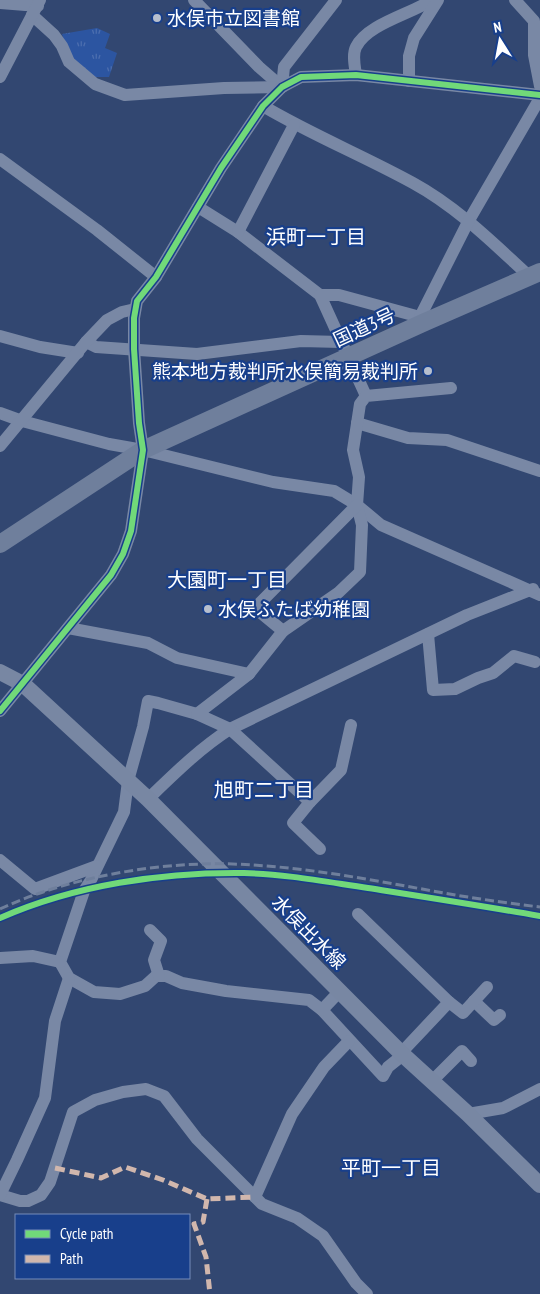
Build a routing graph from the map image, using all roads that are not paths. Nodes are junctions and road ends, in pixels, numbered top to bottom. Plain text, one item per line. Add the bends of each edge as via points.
1 (194, 0) edge
2 (336, 0) edge
3 (432, 0) edge
4 (438, 0) edge
5 (515, 0) edge
6 (0, 3) edge
7 (37, 7) edge
8 (356, 75) junction
9 (0, 77) edge
10 (409, 81) junction
11 (540, 86) edge
12 (282, 87) junction
13 (540, 96) edge
14 (263, 106) junction
15 (294, 125) junction
16 (0, 159) edge
17 (198, 208) junction
18 (468, 222) junction
19 (238, 232) junction
20 (535, 274) edge
21 (156, 277) junction
22 (320, 295) junction
23 (135, 309) junction
24 (423, 320) junction
25 (0, 336) edge
26 (86, 342) junction
27 (134, 349) junction
28 (345, 350) junction
29 (78, 353) junction
30 (451, 388) dead end
31 (366, 396) junction
32 (0, 413) edge
33 (22, 421) junction
34 (357, 424) junction
35 (0, 446) edge
36 (143, 450) junction
37 (540, 471) edge
38 (357, 506) junction
39 (0, 544) edge
40 (540, 586) edge
41 (528, 591) junction
42 (540, 595) edge
43 (68, 628) junction
44 (283, 631) junction
45 (428, 634) junction
46 (535, 662) dead end
47 (0, 672) edge
48 (249, 674) junction
49 (23, 684) junction
50 (0, 711) edge
51 (197, 714) junction
52 (351, 725) dead end
53 (230, 730) junction
54 (128, 781) junction
55 (148, 800) junction
56 (310, 802) junction
57 (320, 848) dead end
58 (0, 860) edge
59 (97, 866) junction
60 (358, 914) dead end
61 (150, 930) dead end
62 (0, 958) edge
63 (60, 962) junction
64 (159, 976) junction
65 (69, 978) junction
66 (487, 987) dead end
67 (340, 991) junction
68 (474, 1001) junction
69 (449, 1002) junction
70 (322, 1010) junction
71 (495, 1020) dead end
72 (349, 1041) junction
73 (402, 1054) junction
74 (471, 1061) dead end
75 (432, 1081) junction
76 (540, 1088) edge
77 (468, 1114) junction
78 (540, 1185) edge
79 (0, 1195) edge
80 (255, 1198) junction
81 (367, 1294) edge

1 - 12 street
2 - 12 street via 284,67
3 - 8 street via 395,17 365,36 354,53
4 - 10 street via 414,38 409,56
5 - 11 street via 534,21 534,55
6 - 7 street
7 - 9 street
7 - 12 street via 69,62 94,84 125,95
8 - 10 street
8 - 12 street via 301,77
10 - 13 street
12 - 14 street
13 - 18 street
14 - 15 street
14 - 17 street
15 - 18 street via 414,184
15 - 19 street
16 - 21 street
17 - 19 street
17 - 21 street
18 - 20 street
18 - 24 street
19 - 22 street
20 - 24 highway, 国道3号
21 - 23 street
22 - 24 street via 340,295
22 - 28 street
23 - 26 street via 107,320
23 - 27 street
24 - 28 highway, 国道3号
25 - 29 street
26 - 27 street via 96,348
26 - 29 street
27 - 28 street via 197,354 301,341
27 - 36 street
28 - 31 street
28 - 36 highway, 国道3号
29 - 33 street
30 - 31 street
31 - 34 street via 360,404
32 - 33 street
33 - 35 street
33 - 36 street
34 - 37 street via 408,438 447,440
34 - 38 street via 353,450 359,477
36 - 38 street via 273,482 334,491
36 - 39 highway, 国道3号
36 - 43 street via 131,532 123,554 111,575
38 - 41 street via 381,525
38 - 44 street via 362,525 360,572 338,593
38 - 44 street via 255,608
40 - 41 street
41 - 42 street
41 - 45 street
43 - 48 street via 148,643 177,658
43 - 49 street
44 - 48 street
45 - 46 street via 433,690 455,689 494,673 514,656
45 - 53 street
47 - 49 main road, 水俣出水線
48 - 51 street
49 - 50 street
49 - 54 main road, 水俣出水線
51 - 53 street
51 - 54 street via 148,701
52 - 56 street via 342,770
53 - 55 street via 194,755
53 - 56 street
54 - 55 main road, 水俣出水線
54 - 59 street via 124,812
55 - 67 main road, 水俣出水線
56 - 57 street via 293,823
58 - 59 street via 35,889
59 - 63 street via 84,891
60 - 69 street
61 - 64 street via 160,941 154,960
62 - 63 street via 33,956
63 - 65 street
64 - 65 street via 145,986 120,994 94,992
64 - 70 street via 226,991 308,1000
65 - 79 street via 55,1021 45,1098
66 - 68 street
67 - 70 street
67 - 73 main road, 水俣出水線
68 - 69 street via 463,1013
68 - 71 street
69 - 73 street
70 - 72 street
72 - 73 street via 383,1076
72 - 80 street via 324,1067 292,1114
73 - 75 main road, 水俣出水線
74 - 75 street via 462,1051
75 - 77 main road, 水俣出水線
76 - 77 street via 503,1108
77 - 78 main road, 水俣出水線
79 - 80 street via 20,1201 41,1195 50,1182 73,1112 95,1100 146,1089 164,1096 197,1139
80 - 81 street via 297,1218 323,1236

